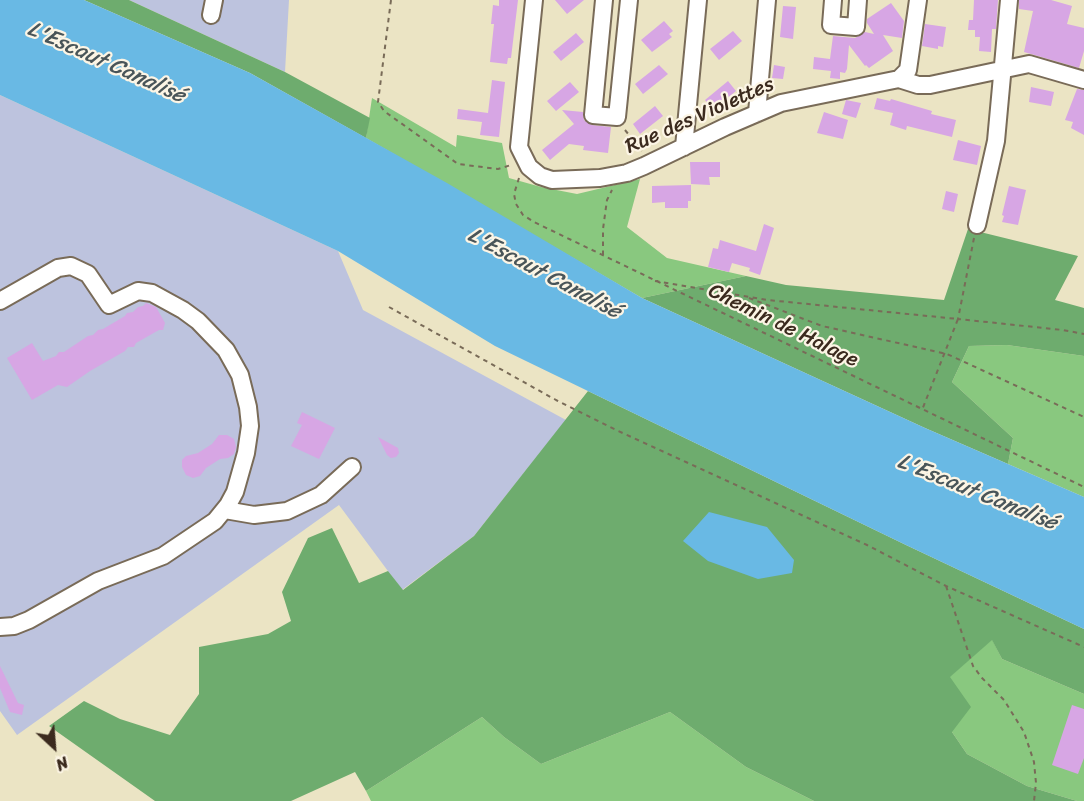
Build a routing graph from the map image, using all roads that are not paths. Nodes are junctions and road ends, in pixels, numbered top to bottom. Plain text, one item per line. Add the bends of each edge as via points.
1 (534, 0) edge
2 (604, 0) edge
3 (629, 0) edge
4 (698, 0) edge
5 (767, 0) edge
6 (833, 0) edge
7 (858, 0) edge
8 (918, 0) edge
9 (1010, 0) edge
10 (602, 22) junction
11 (627, 24) junction
12 (1003, 69) junction
13 (899, 79) junction
14 (1084, 81) edge
15 (596, 85) junction
16 (620, 88) junction
17 (757, 112) junction
18 (684, 147) junction
19 (977, 225) road end
20 (0, 301) edge
21 (352, 467) dead end
22 (225, 510) junction
23 (0, 627) edge

1 - 18 street, Rue des Violettes via 518,138 519,150 534,172 566,181 615,176
2 - 10 street
3 - 11 street
4 - 18 street
5 - 17 street
6 - 7 street via 831,25 856,27
8 - 13 street via 908,70
9 - 12 street
10 - 11 street
10 - 15 street
11 - 16 street
12 - 13 street, Rue des Violettes via 930,85
12 - 14 street, Rue des Violettes via 1034,65
12 - 19 street via 994,150
13 - 17 street, Rue des Violettes via 801,98
15 - 16 street
15 - 16 street via 592,115 617,117
17 - 18 street, Rue des Violettes
20 - 22 street via 58,268 71,266 88,274 109,305 145,291 183,310 211,332 240,375 250,416 241,475
21 - 22 street via 321,495 287,511 254,515
22 - 23 street via 193,538 163,556 98,581 21,624

